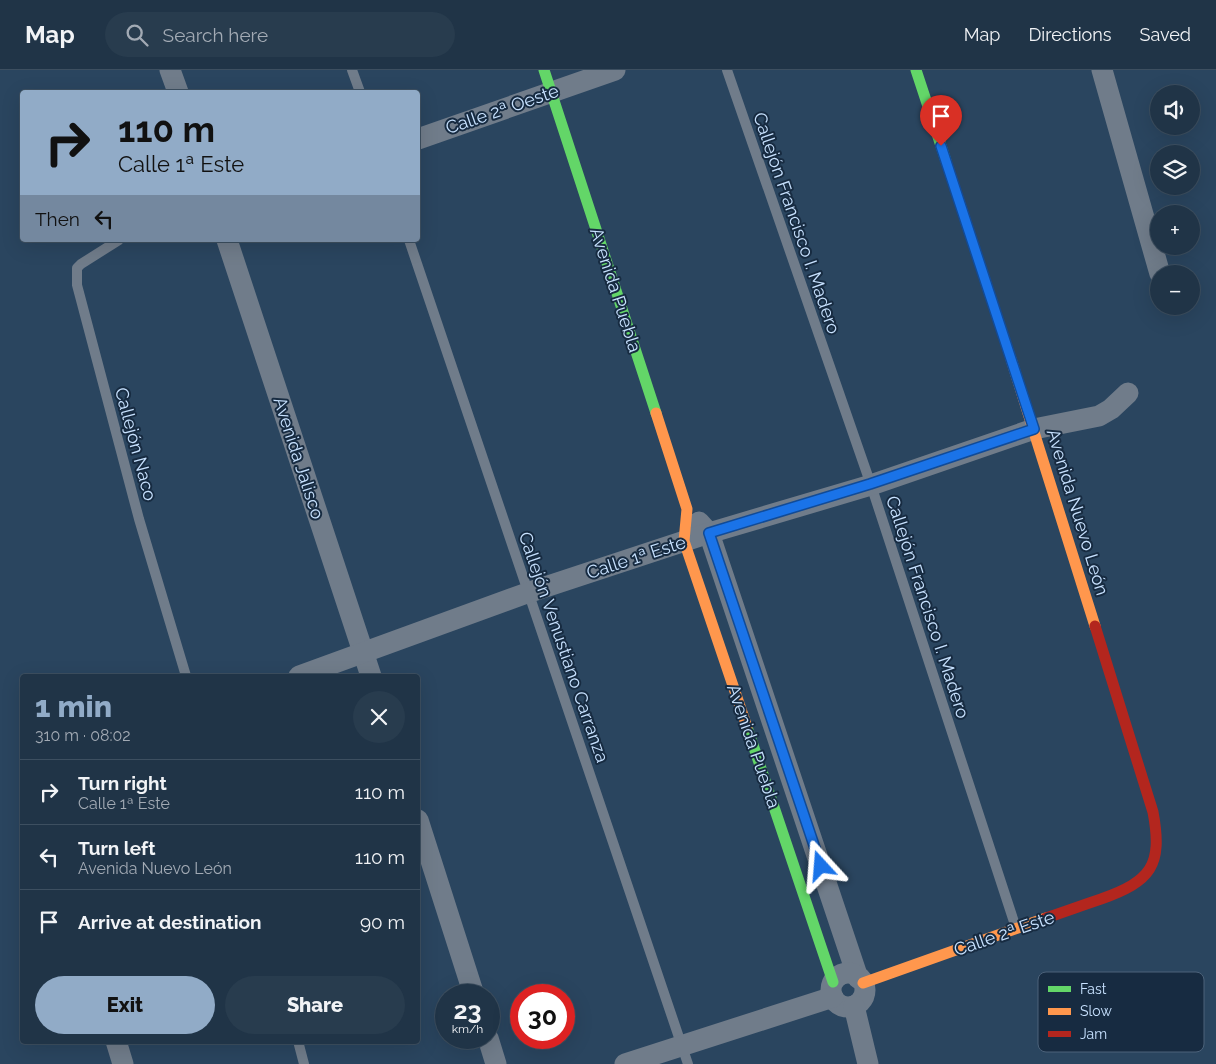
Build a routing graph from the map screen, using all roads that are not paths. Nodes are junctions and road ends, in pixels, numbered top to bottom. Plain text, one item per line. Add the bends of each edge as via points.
1 (170, 70) edge
2 (352, 70) edge
3 (544, 70) edge
4 (615, 70) edge
5 (727, 70) edge
6 (916, 70) edge
7 (1102, 70) edge
8 (177, 90) edge
9 (359, 90) edge
10 (551, 92) junction
11 (420, 137) edge
12 (116, 242) edge
13 (228, 242) edge
14 (410, 242) edge
15 (1157, 265) edge
16 (1128, 393) dead end
17 (1034, 429) junction
18 (870, 484) junction
19 (687, 509) junction
20 (709, 533) junction
21 (684, 541) junction
22 (527, 593) junction
23 (364, 652) junction
24 (185, 674) edge
25 (304, 674) edge
26 (370, 674) edge
27 (420, 826) edge
28 (1144, 880) joint
29 (1016, 928) junction
30 (861, 980) junction
31 (470, 984) edge
32 (833, 990) junction
33 (854, 1006) junction
34 (117, 1044) edge
35 (299, 1044) edge
36 (491, 1049) edge
37 (686, 1055) edge
38 (123, 1064) edge
39 (304, 1064) edge
40 (496, 1064) edge
41 (625, 1064) edge
42 (868, 1064) edge

1 - 8 street
2 - 9 lane
3 - 10 street, Avenida Puebla
4 - 10 street, Calle 2ª Oeste
5 - 18 lane, Callejón Francisco I. Madero
6 - 17 street, Avenida Nuevo León
7 - 15 street
10 - 11 street, Calle 2ª Oeste
10 - 19 street, Avenida Puebla
12 - 24 lane, Callejón Naco via 77,268 77,285 136,509
13 - 23 street, Avenida Jalisco
14 - 22 lane, Callejón Venustiano Carranza
16 - 17 street, Calle 1ª Este via 1099,416
17 - 18 street, Calle 1ª Este
17 - 28 street, Avenida Nuevo León via 1153,812 1155,858
18 - 20 street, Calle 1ª Este
18 - 29 lane, Callejón Francisco I. Madero
19 - 20 street, Avenida Puebla
19 - 21 street, Avenida Puebla
20 - 21 street, Calle 1ª Este
20 - 30 street, Avenida Puebla
21 - 22 street, Calle 1ª Este
21 - 32 street, Avenida Puebla
22 - 23 street, Calle 1ª Este
22 - 37 lane, Callejón Venustiano Carranza
23 - 25 street, Calle 1ª Este
23 - 26 street, Avenida Jalisco
27 - 31 street
28 - 29 street, Calle 2ª Este via 1126,890
29 - 30 street, Calle 2ª Este
30 - 32 street via 845,974
30 - 33 street via 863,996
32 - 33 street via 844,1006
32 - 37 street
33 - 42 street
34 - 38 street
35 - 39 lane
36 - 40 street
37 - 41 street

